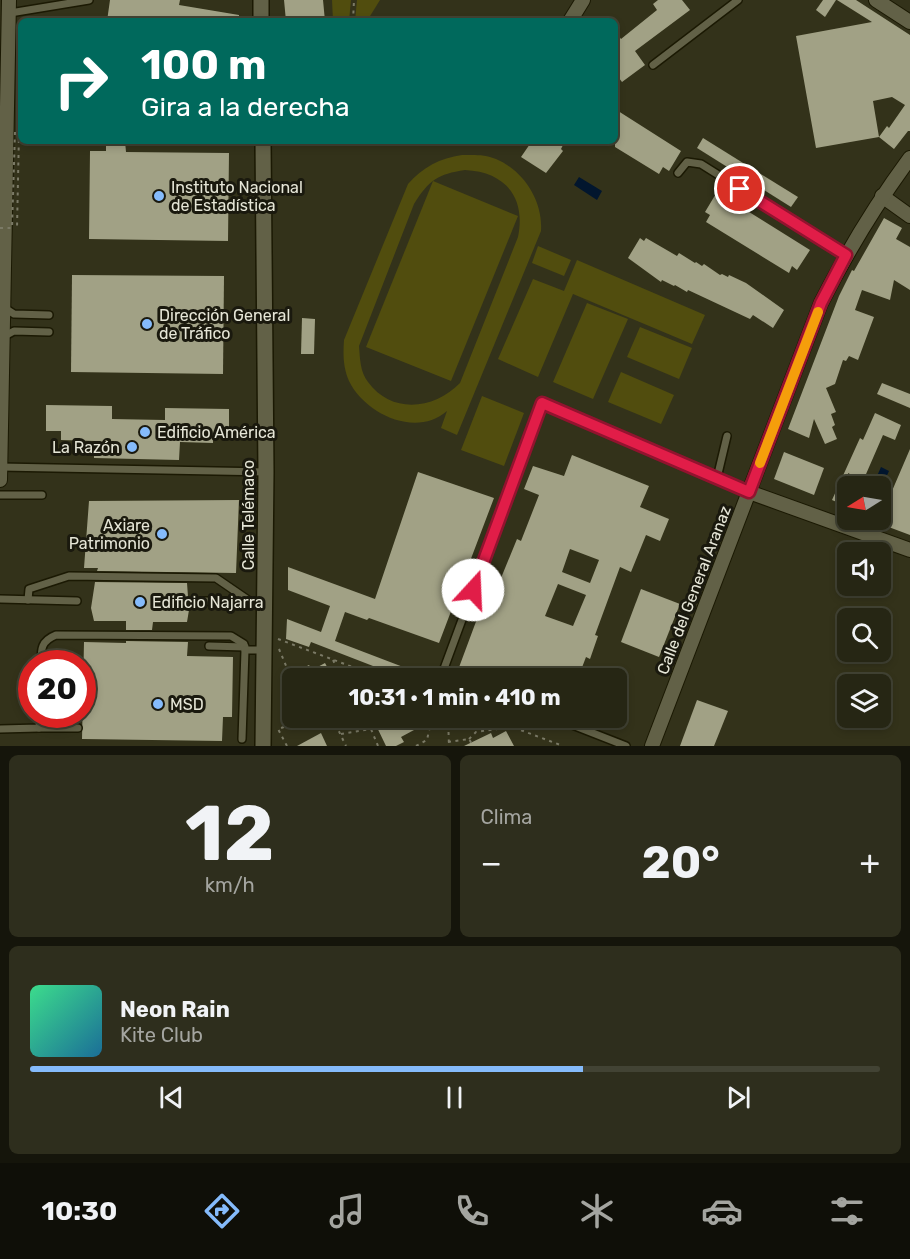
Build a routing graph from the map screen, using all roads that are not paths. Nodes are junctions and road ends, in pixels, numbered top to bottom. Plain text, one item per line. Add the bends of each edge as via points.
1 (3, 0) edge
2 (89, 0) edge
3 (261, 0) edge
4 (583, 0) edge
5 (738, 0) edge
6 (876, 0) edge
7 (10, 6) edge
8 (261, 18) edge
9 (572, 18) edge
10 (910, 22) edge
11 (8, 53) junction
12 (653, 65) dead end
13 (263, 144) edge
14 (910, 158) edge
15 (678, 174) dead end
16 (882, 196) junction
17 (910, 216) edge
18 (846, 255) junction
19 (3, 307) junction
20 (50, 315) dead end
21 (49, 332) dead end
22 (3, 337) junction
23 (727, 436) dead end
24 (0, 467) edge
25 (266, 472) junction
26 (717, 478) junction
27 (0, 480) edge
28 (749, 492) junction
29 (0, 495) edge
30 (42, 495) dead end
31 (910, 550) edge
32 (0, 599) edge
33 (28, 600) junction
34 (77, 601) dead end
35 (201, 601) dead end
36 (258, 602) junction
37 (269, 642) junction
38 (209, 646) dead end
39 (245, 648) junction
40 (41, 650) edge
41 (444, 668) edge
42 (39, 728) edge
43 (580, 728) edge
44 (0, 729) edge
45 (242, 739) dead end
46 (263, 746) edge
47 (626, 746) edge
48 (652, 746) edge

1 - 11 street
2 - 7 lane
3 - 8 street
4 - 9 street
5 - 12 lane
6 - 10 street
7 - 11 street
11 - 19 street
13 - 25 street, Calle Telémaco
14 - 16 street, Calle del General Aranaz
15 - 18 lane via 687,162 700,164
16 - 17 street
16 - 18 street, Calle del General Aranaz
18 - 28 street, Calle del General Aranaz via 821,303
19 - 20 lane via 14,314
19 - 22 street
21 - 22 lane via 14,331
22 - 24 street
23 - 26 lane
24 - 25 lane
24 - 27 street
25 - 36 street, Calle Telémaco
26 - 28 lane
26 - 41 lane via 542,403
28 - 31 street
28 - 48 street, Calle del General Aranaz
29 - 30 lane
32 - 33 lane
33 - 34 lane
33 - 36 lane via 29,589 69,576 216,578
35 - 36 lane
36 - 37 street, Calle Telémaco
37 - 39 lane
37 - 46 street, Calle Telémaco
38 - 39 lane
39 - 40 lane via 231,636 56,636 47,639
39 - 45 lane
42 - 44 lane
43 - 47 lane

